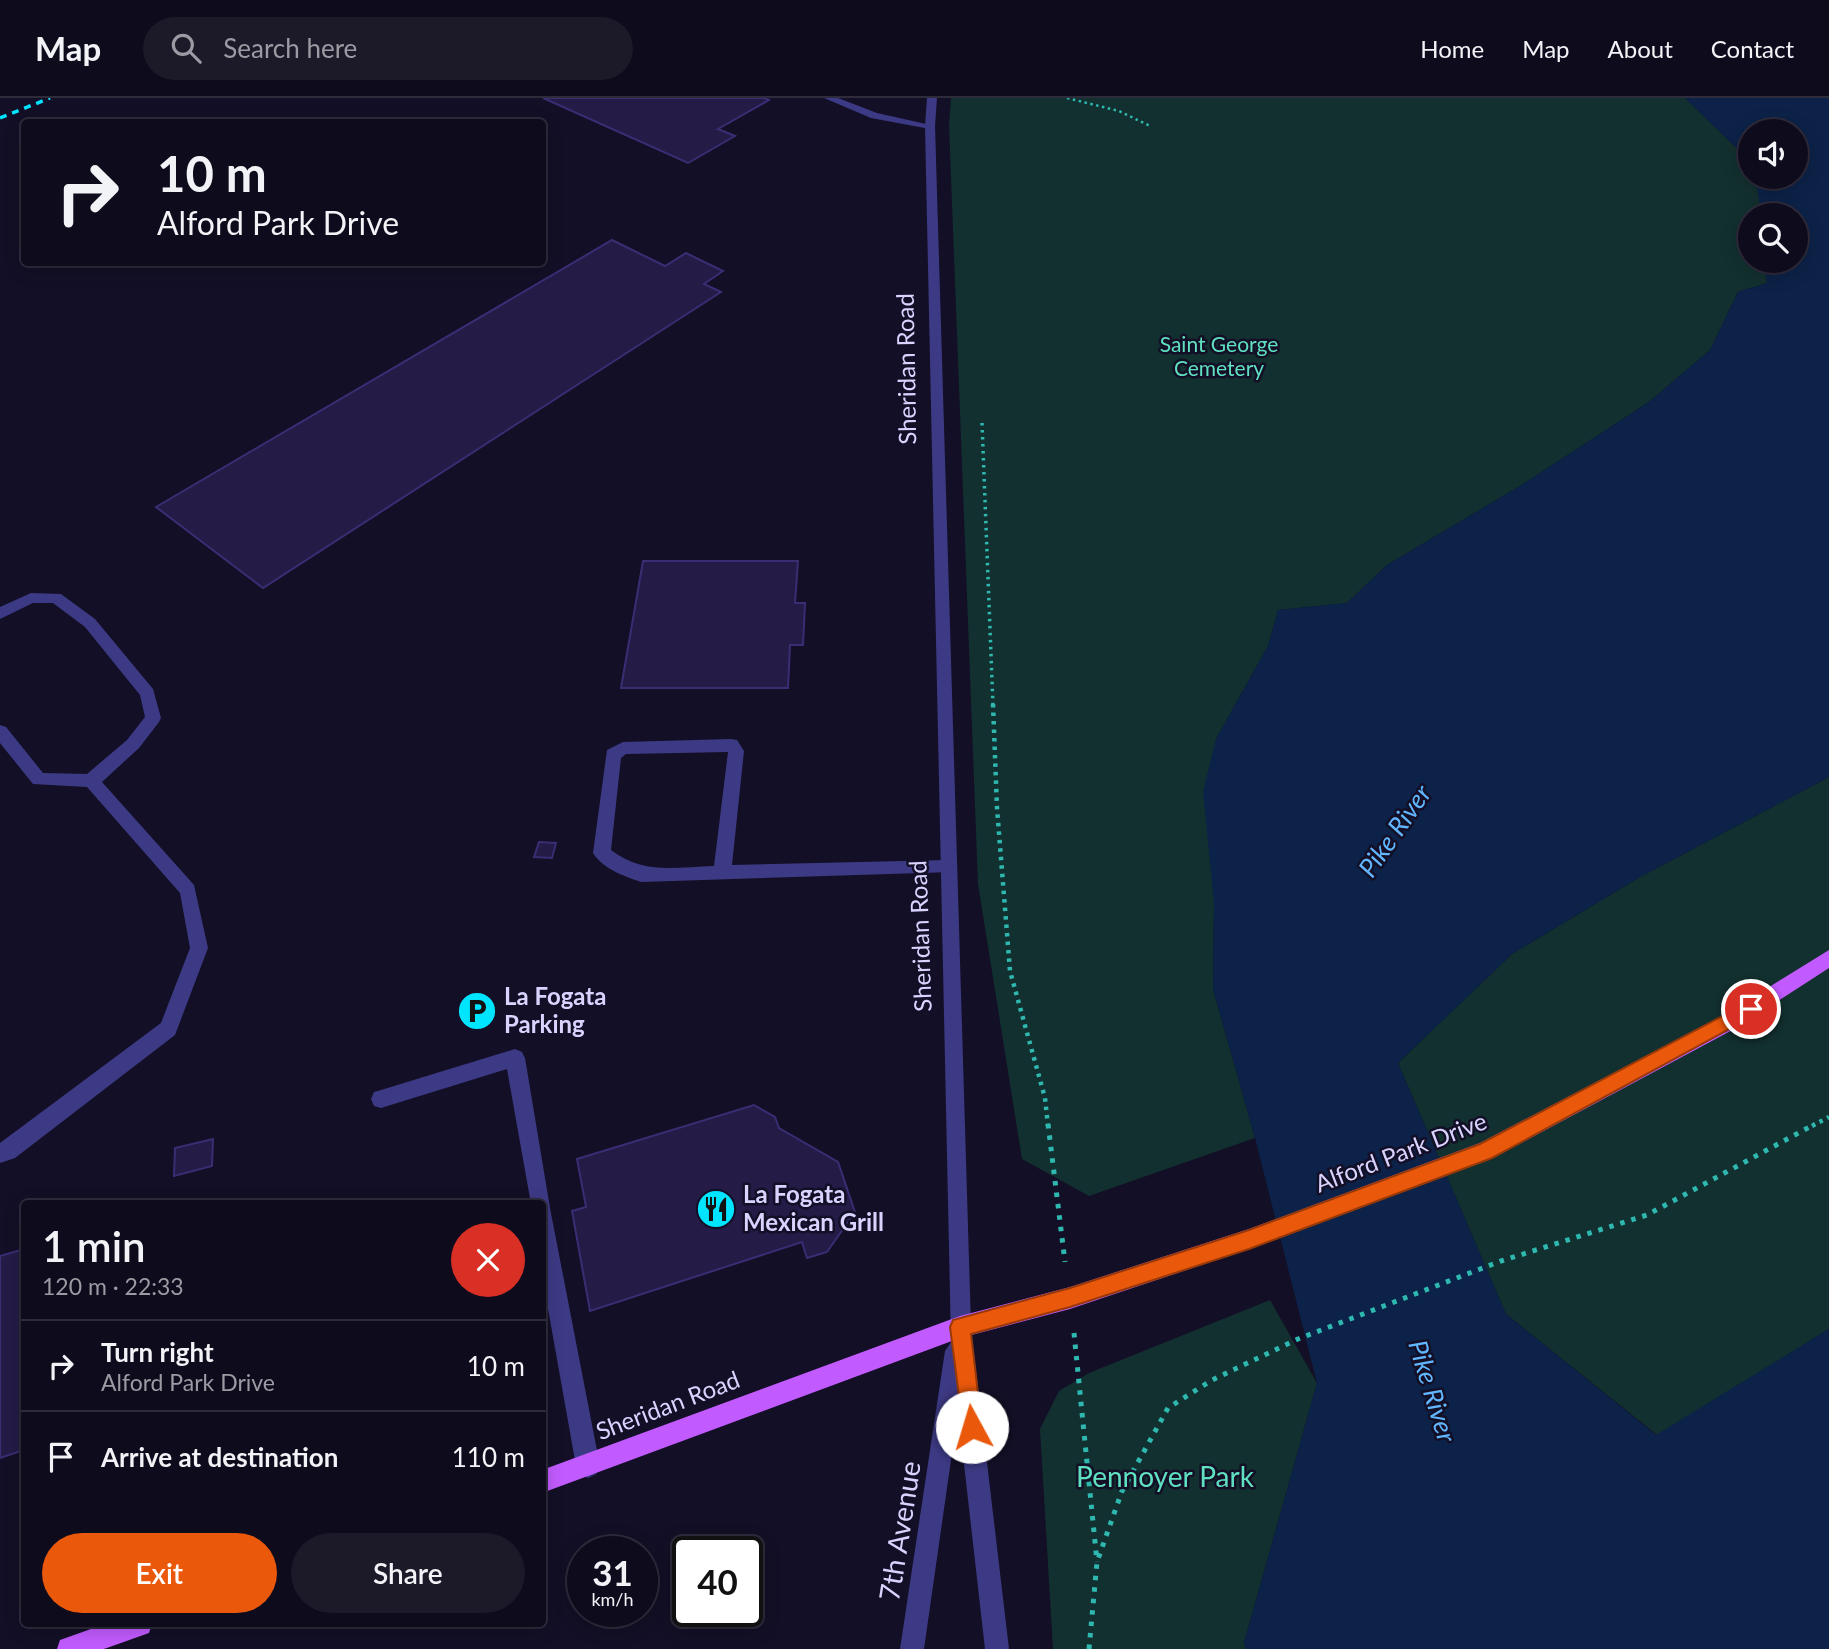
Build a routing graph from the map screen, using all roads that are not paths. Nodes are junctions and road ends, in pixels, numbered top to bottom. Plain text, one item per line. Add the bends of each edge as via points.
1 (829, 98) edge
2 (932, 98) edge
3 (930, 126) junction
4 (0, 614) edge
5 (0, 731) edge
6 (91, 782) junction
7 (947, 867) junction
8 (722, 873) junction
9 (1829, 958) edge
10 (381, 1099) dead end
11 (0, 1153) edge
12 (540, 1200) edge
13 (546, 1236) edge
14 (960, 1327) junction
15 (588, 1466) junction
16 (546, 1481) edge
17 (131, 1627) edge
18 (69, 1649) edge
19 (912, 1649) edge
20 (997, 1649) edge

1 - 3 street via 875,116
2 - 3 street, Sheridan Road
3 - 7 street, Sheridan Road
4 - 6 street via 31,598 56,598 90,623 148,693 153,718 133,744
5 - 6 street via 39,779
6 - 11 street via 188,890 199,948 168,1029
7 - 8 street
7 - 14 street, Sheridan Road
8 - 8 street via 641,875 602,853 613,755 623,748 731,745 736,751
9 - 14 main road, Alford Park Drive via 1731,1021 1486,1151 1249,1239 1070,1298
10 - 12 street via 515,1058
13 - 15 street
14 - 15 main road, Sheridan Road
14 - 19 street, 7th Avenue
14 - 20 street
15 - 16 main road, Sheridan Road
17 - 18 main road

